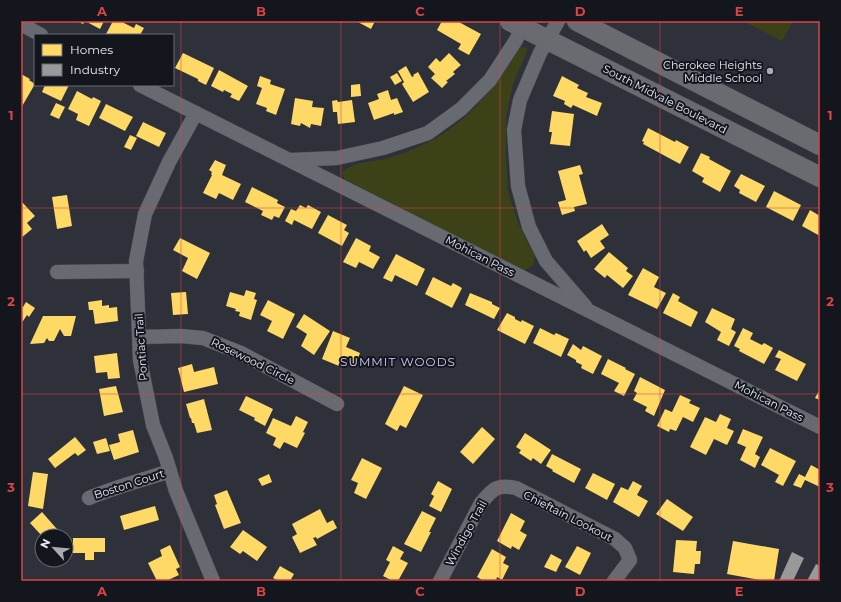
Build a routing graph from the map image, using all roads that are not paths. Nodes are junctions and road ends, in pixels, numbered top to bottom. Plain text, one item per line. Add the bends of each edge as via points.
1 (558, 21) edge
2 (577, 21) edge
3 (519, 23) edge
4 (21, 25) edge
5 (39, 34) edge
6 (548, 40) junction
7 (142, 86) edge
8 (196, 114) junction
9 (820, 145) edge
10 (290, 160) junction
11 (820, 177) edge
12 (137, 271) junction
13 (57, 272) dead end
14 (590, 311) junction
15 (140, 337) junction
16 (337, 404) dead end
17 (820, 427) edge
18 (170, 471) junction
19 (497, 488) joint
20 (89, 498) dead end
21 (213, 581) edge
22 (440, 581) edge
23 (614, 581) edge

1 - 6 street
2 - 9 main road
3 - 6 main road, South Midvale Boulevard
3 - 10 street via 516,40 490,80 461,109 428,133 383,148 337,158
4 - 5 street
6 - 11 main road, South Midvale Boulevard
6 - 14 street via 520,100 514,130 518,186 529,227 546,262
7 - 8 street, Mohican Pass
8 - 10 street, Mohican Pass
8 - 12 street, Pontiac Trail via 169,162 145,214 136,261
10 - 14 street, Mohican Pass
12 - 13 street
12 - 15 street, Pontiac Trail
14 - 17 street, Mohican Pass
15 - 16 street, Rosewood Circle via 203,338 242,353
15 - 18 street, Pontiac Trail via 140,360 151,418
18 - 20 street, Boston Court via 114,487
18 - 21 street, Pontiac Trail
19 - 22 street, Windigo Trail via 481,503
19 - 23 street, Chieftain Lookout via 516,488 615,539 625,548 630,560

